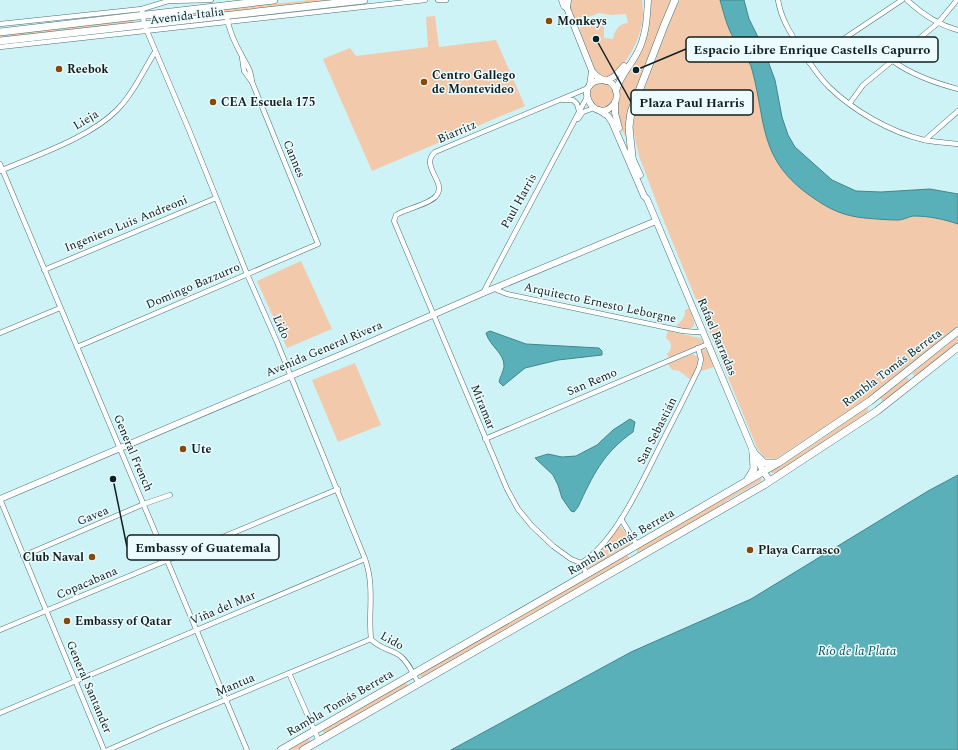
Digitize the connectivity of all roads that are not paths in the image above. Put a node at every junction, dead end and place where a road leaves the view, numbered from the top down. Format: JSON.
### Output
{"nodes":[{"id":1,"x":211,"y":0,"type":"edge"},
{"id":2,"x":274,"y":0,"type":"edge"},
{"id":3,"x":364,"y":0,"type":"edge"},
{"id":4,"x":425,"y":0,"type":"edge"},
{"id":5,"x":438,"y":0,"type":"edge"},
{"id":6,"x":446,"y":0,"type":"edge"},
{"id":7,"x":562,"y":0,"type":"edge"},
{"id":8,"x":568,"y":0,"type":"edge"},
{"id":9,"x":646,"y":0,"type":"edge"},
{"id":10,"x":675,"y":0,"type":"edge"},
{"id":11,"x":778,"y":0,"type":"edge"},
{"id":12,"x":902,"y":0,"type":"edge"},
{"id":13,"x":907,"y":0,"type":"edge"},
{"id":14,"x":957,"y":0,"type":"edge"},
{"id":15,"x":567,"y":8,"type":"junction"},
{"id":16,"x":142,"y":12,"type":"junction"},
{"id":17,"x":227,"y":19,"type":"junction"},
{"id":18,"x":938,"y":23,"type":"junction"},
{"id":19,"x":0,"y":24,"type":"edge"},
{"id":20,"x":145,"y":28,"type":"junction"},
{"id":21,"x":958,"y":30,"type":"edge"},
{"id":22,"x":0,"y":32,"type":"edge"},
{"id":23,"x":0,"y":41,"type":"edge"},
{"id":24,"x":0,"y":48,"type":"edge"},
{"id":25,"x":155,"y":52,"type":"junction"},
{"id":26,"x":893,"y":61,"type":"junction"},
{"id":27,"x":809,"y":62,"type":"junction"},
{"id":28,"x":592,"y":71,"type":"junction"},
{"id":29,"x":605,"y":80,"type":"junction"},
{"id":30,"x":589,"y":86,"type":"junction"},
{"id":31,"x":958,"y":89,"type":"edge"},
{"id":32,"x":616,"y":91,"type":"junction"},
{"id":33,"x":587,"y":97,"type":"junction"},
{"id":34,"x":558,"y":101,"type":"junction"},
{"id":35,"x":615,"y":101,"type":"junction"},
{"id":36,"x":850,"y":104,"type":"junction"},
{"id":37,"x":597,"y":109,"type":"junction"},
{"id":38,"x":579,"y":111,"type":"junction"},
{"id":39,"x":958,"y":111,"type":"edge"},
{"id":40,"x":575,"y":121,"type":"junction"},
{"id":41,"x":925,"y":140,"type":"junction"},
{"id":42,"x":958,"y":144,"type":"edge"},
{"id":43,"x":632,"y":157,"type":"junction"},
{"id":44,"x":0,"y":164,"type":"edge"},
{"id":45,"x":1,"y":170,"type":"edge"},
{"id":46,"x":216,"y":198,"type":"junction"},
{"id":47,"x":647,"y":199,"type":"junction"},
{"id":48,"x":656,"y":220,"type":"junction"},
{"id":49,"x":395,"y":223,"type":"joint"},
{"id":50,"x":318,"y":244,"type":"joint"},
{"id":51,"x":44,"y":270,"type":"junction"},
{"id":52,"x":247,"y":274,"type":"junction"},
{"id":53,"x":495,"y":288,"type":"junction"},
{"id":54,"x":483,"y":292,"type":"junction"},
{"id":55,"x":60,"y":308,"type":"junction"},
{"id":56,"x":434,"y":314,"type":"junction"},
{"id":57,"x":958,"y":331,"type":"edge"},
{"id":58,"x":703,"y":332,"type":"junction"},
{"id":59,"x":0,"y":333,"type":"edge"},
{"id":60,"x":708,"y":344,"type":"junction"},
{"id":61,"x":77,"y":347,"type":"junction"},
{"id":62,"x":698,"y":348,"type":"junction"},
{"id":63,"x":958,"y":348,"type":"edge"},
{"id":64,"x":908,"y":372,"type":"junction"},
{"id":65,"x":290,"y":375,"type":"junction"},
{"id":66,"x":915,"y":382,"type":"junction"},
{"id":67,"x":870,"y":401,"type":"junction"},
{"id":68,"x":877,"y":411,"type":"junction"},
{"id":69,"x":485,"y":439,"type":"junction"},
{"id":70,"x":119,"y":448,"type":"junction"},
{"id":71,"x":753,"y":451,"type":"junction"},
{"id":72,"x":778,"y":462,"type":"junction"},
{"id":73,"x":763,"y":471,"type":"junction"},
{"id":74,"x":746,"y":481,"type":"junction"},
{"id":75,"x":770,"y":481,"type":"junction"},
{"id":76,"x":338,"y":489,"type":"junction"},
{"id":77,"x":170,"y":495,"type":"dead end"},
{"id":78,"x":0,"y":499,"type":"edge"},
{"id":79,"x":144,"y":504,"type":"junction"},
{"id":80,"x":719,"y":511,"type":"junction"},
{"id":81,"x":621,"y":519,"type":"junction"},
{"id":82,"x":637,"y":545,"type":"junction"},
{"id":83,"x":630,"y":549,"type":"junction"},
{"id":84,"x":23,"y":556,"type":"junction"},
{"id":85,"x":365,"y":559,"type":"junction"},
{"id":86,"x":167,"y":560,"type":"junction"},
{"id":87,"x":636,"y":560,"type":"junction"},
{"id":88,"x":581,"y":564,"type":"junction"},
{"id":89,"x":587,"y":574,"type":"junction"},
{"id":90,"x":45,"y":611,"type":"junction"},
{"id":91,"x":0,"y":630,"type":"edge"},
{"id":92,"x":196,"y":630,"type":"junction"},
{"id":93,"x":371,"y":639,"type":"junction"},
{"id":94,"x":289,"y":673,"type":"junction"},
{"id":95,"x":413,"y":674,"type":"junction"},
{"id":96,"x":75,"y":682,"type":"junction"},
{"id":97,"x":419,"y":684,"type":"junction"},
{"id":98,"x":226,"y":700,"type":"junction"},
{"id":99,"x":0,"y":713,"type":"edge"},
{"id":100,"x":314,"y":731,"type":"junction"},
{"id":101,"x":319,"y":741,"type":"junction"},
{"id":102,"x":104,"y":750,"type":"edge"},
{"id":103,"x":108,"y":750,"type":"edge"},
{"id":104,"x":247,"y":750,"type":"edge"},
{"id":105,"x":281,"y":750,"type":"edge"},
{"id":106,"x":303,"y":750,"type":"edge"}],
"edges":[{"from":1,"to":16,"type":"street","name":"Avenida Italia"},
{"from":2,"to":16,"type":"main road","name":"Avenida Italia"},
{"from":3,"to":17,"type":"main road","name":"Avenida Italia"},
{"from":4,"to":17,"type":"street","name":"Avenida Italia"},
{"from":5,"to":6,"type":"street"},
{"from":7,"to":15,"type":"main road"},
{"from":8,"to":15,"type":"main road"},
{"from":9,"to":29,"type":"main road"},
{"from":9,"to":32,"type":"main road"},
{"from":10,"to":43,"type":"main road"},
{"from":11,"to":27,"type":"street"},
{"from":12,"to":27,"type":"street"},
{"from":13,"to":18,"type":"street"},
{"from":14,"to":18,"type":"street"},
{"from":15,"to":28,"type":"main road"},
{"from":16,"to":19,"type":"street","name":"Avenida Italia"},
{"from":16,"to":20,"type":"street","name":"Lido"},
{"from":16,"to":22,"type":"main road","name":"Avenida Italia"},
{"from":17,"to":20,"type":"main road","name":"Avenida Italia"},
{"from":17,"to":50,"type":"street","name":"Cannes"},
{"from":18,"to":21,"type":"street"},
{"from":18,"to":26,"type":"street"},
{"from":20,"to":23,"type":"main road","name":"Avenida Italia"},
{"from":20,"to":24,"type":"street","name":"Avenida Italia"},
{"from":20,"to":25,"type":"street","name":"Lido"},
{"from":25,"to":45,"type":"street","name":"Lieja"},
{"from":25,"to":46,"type":"street","name":"Lido"},
{"from":26,"to":31,"type":"street"},
{"from":26,"to":36,"type":"street"},
{"from":27,"to":36,"type":"street"},
{"from":28,"to":29,"type":"main road"},
{"from":28,"to":30,"type":"main road"},
{"from":29,"to":30,"type":"main road"},
{"from":29,"to":32,"type":"main road"},
{"from":30,"to":33,"type":"main road"},
{"from":30,"to":34,"type":"street","name":"Biarritz"},
{"from":32,"to":35,"type":"main road","name":"Rafael Barradas"},
{"from":33,"to":37,"type":"main road","name":"Rafael Barradas"},
{"from":33,"to":38,"type":"street","name":"Paul Harris"},
{"from":34,"to":38,"type":"street","name":"Biarritz"},
{"from":34,"to":49,"type":"street","name":"Biarritz"},
{"from":35,"to":37,"type":"main road"},
{"from":35,"to":43,"type":"main road","name":"Rafael Barradas"},
{"from":36,"to":41,"type":"street"},
{"from":37,"to":40,"type":"street","name":"Paul Harris"},
{"from":37,"to":47,"type":"main road","name":"Rafael Barradas"},
{"from":38,"to":40,"type":"street","name":"Paul Harris"},
{"from":39,"to":41,"type":"street"},
{"from":40,"to":54,"type":"street","name":"Paul Harris"},
{"from":41,"to":42,"type":"street"},
{"from":43,"to":47,"type":"main road","name":"Rafael Barradas"},
{"from":44,"to":45,"type":"street","name":"General French"},
{"from":45,"to":51,"type":"street","name":"General French"},
{"from":46,"to":51,"type":"street","name":"Ingeniero Luis Andreoni"},
{"from":46,"to":52,"type":"street","name":"Lido"},
{"from":47,"to":48,"type":"main road","name":"Rafael Barradas"},
{"from":48,"to":53,"type":"main road","name":"Avenida General Rivera"},
{"from":48,"to":58,"type":"main road","name":"Rafael Barradas"},
{"from":49,"to":56,"type":"street","name":"Miramar"},
{"from":50,"to":52,"type":"street","name":"Domingo Bazzurro"},
{"from":51,"to":55,"type":"street","name":"General French"},
{"from":52,"to":61,"type":"street","name":"Domingo Bazzurro"},
{"from":52,"to":65,"type":"street","name":"Lido"},
{"from":53,"to":54,"type":"main road","name":"Avenida General Rivera"},
{"from":53,"to":58,"type":"street","name":"Arquitecto Ernesto Leborgne"},
{"from":54,"to":56,"type":"main road","name":"Avenida General Rivera"},
{"from":55,"to":59,"type":"street"},
{"from":55,"to":61,"type":"street","name":"General French"},
{"from":56,"to":65,"type":"main road","name":"Avenida General Rivera"},
{"from":56,"to":69,"type":"street","name":"Miramar"},
{"from":57,"to":64,"type":"main road","name":"Rambla Tomás Berreta"},
{"from":58,"to":60,"type":"main road","name":"Rafael Barradas"},
{"from":60,"to":62,"type":"street","name":"San Remo"},
{"from":60,"to":71,"type":"main road","name":"Rafael Barradas"},
{"from":61,"to":70,"type":"street","name":"General French"},
{"from":62,"to":69,"type":"street","name":"San Remo"},
{"from":62,"to":81,"type":"street","name":"San Sebastián"},
{"from":63,"to":66,"type":"main road","name":"Rambla Tomás Berreta"},
{"from":64,"to":66,"type":"main road"},
{"from":64,"to":67,"type":"main road","name":"Rambla Tomás Berreta"},
{"from":65,"to":70,"type":"main road","name":"Avenida General Rivera"},
{"from":65,"to":76,"type":"street","name":"Lido"},
{"from":66,"to":68,"type":"main road","name":"Rambla Tomás Berreta"},
{"from":67,"to":68,"type":"main road"},
{"from":67,"to":72,"type":"main road","name":"Rambla Tomás Berreta"},
{"from":68,"to":75,"type":"main road","name":"Rambla Tomás Berreta"},
{"from":69,"to":88,"type":"street","name":"Miramar"},
{"from":70,"to":78,"type":"main road","name":"Avenida General Rivera"},
{"from":70,"to":79,"type":"street","name":"General French"},
{"from":71,"to":72,"type":"main road"},
{"from":71,"to":73,"type":"main road","name":"Rafael Barradas"},
{"from":71,"to":74,"type":"main road"},
{"from":72,"to":73,"type":"main road","name":"Rambla Tomás Berreta"},
{"from":73,"to":74,"type":"main road","name":"Rambla Tomás Berreta"},
{"from":73,"to":75,"type":"main road","name":"Rafael Barradas"},
{"from":73,"to":80,"type":"main road"},
{"from":74,"to":82,"type":"main road","name":"Rambla Tomás Berreta"},
{"from":75,"to":80,"type":"main road","name":"Rambla Tomás Berreta"},
{"from":76,"to":85,"type":"street","name":"Lido"},
{"from":76,"to":86,"type":"street","name":"Copacabana"},
{"from":77,"to":79,"type":"street","name":"Gavea"},
{"from":78,"to":84,"type":"street","name":"General Santander"},
{"from":79,"to":84,"type":"street","name":"Gavea"},
{"from":79,"to":86,"type":"street","name":"General French"},
{"from":80,"to":87,"type":"main road","name":"Rambla Tomás Berreta"},
{"from":81,"to":82,"type":"street"},
{"from":81,"to":88,"type":"street","name":"San Sebastián"},
{"from":82,"to":83,"type":"main road","name":"Rambla Tomás Berreta"},
{"from":83,"to":87,"type":"main road"},
{"from":83,"to":89,"type":"main road","name":"Rambla Tomás Berreta"},
{"from":84,"to":90,"type":"street","name":"General Santander"},
{"from":85,"to":92,"type":"street","name":"Viña del Mar"},
{"from":85,"to":93,"type":"street","name":"Lido"},
{"from":86,"to":90,"type":"street","name":"Copacabana"},
{"from":86,"to":92,"type":"street","name":"General French"},
{"from":87,"to":97,"type":"main road","name":"Rambla Tomás Berreta"},
{"from":88,"to":89,"type":"street","name":"Miramar"},
{"from":89,"to":95,"type":"main road","name":"Rambla Tomás Berreta"},
{"from":90,"to":91,"type":"street","name":"Copacabana"},
{"from":90,"to":96,"type":"street","name":"General Santander"},
{"from":92,"to":96,"type":"street","name":"Viña del Mar"},
{"from":92,"to":98,"type":"street","name":"General French"},
{"from":93,"to":94,"type":"street","name":"Mantua"},
{"from":93,"to":95,"type":"street","name":"Lido"},
{"from":94,"to":98,"type":"street","name":"Mantua"},
{"from":94,"to":100,"type":"street"},
{"from":95,"to":97,"type":"street","name":"Lido"},
{"from":95,"to":100,"type":"main road","name":"Rambla Tomás Berreta"},
{"from":96,"to":99,"type":"street","name":"Viña del Mar"},
{"from":96,"to":102,"type":"street","name":"General Santander"},
{"from":97,"to":101,"type":"main road","name":"Rambla Tomás Berreta"},
{"from":98,"to":103,"type":"street","name":"Mantua"},
{"from":98,"to":104,"type":"street","name":"General French"},
{"from":100,"to":101,"type":"street"},
{"from":100,"to":105,"type":"main road","name":"Rambla Tomás Berreta"},
{"from":101,"to":106,"type":"main road","name":"Rambla Tomás Berreta"}]}
